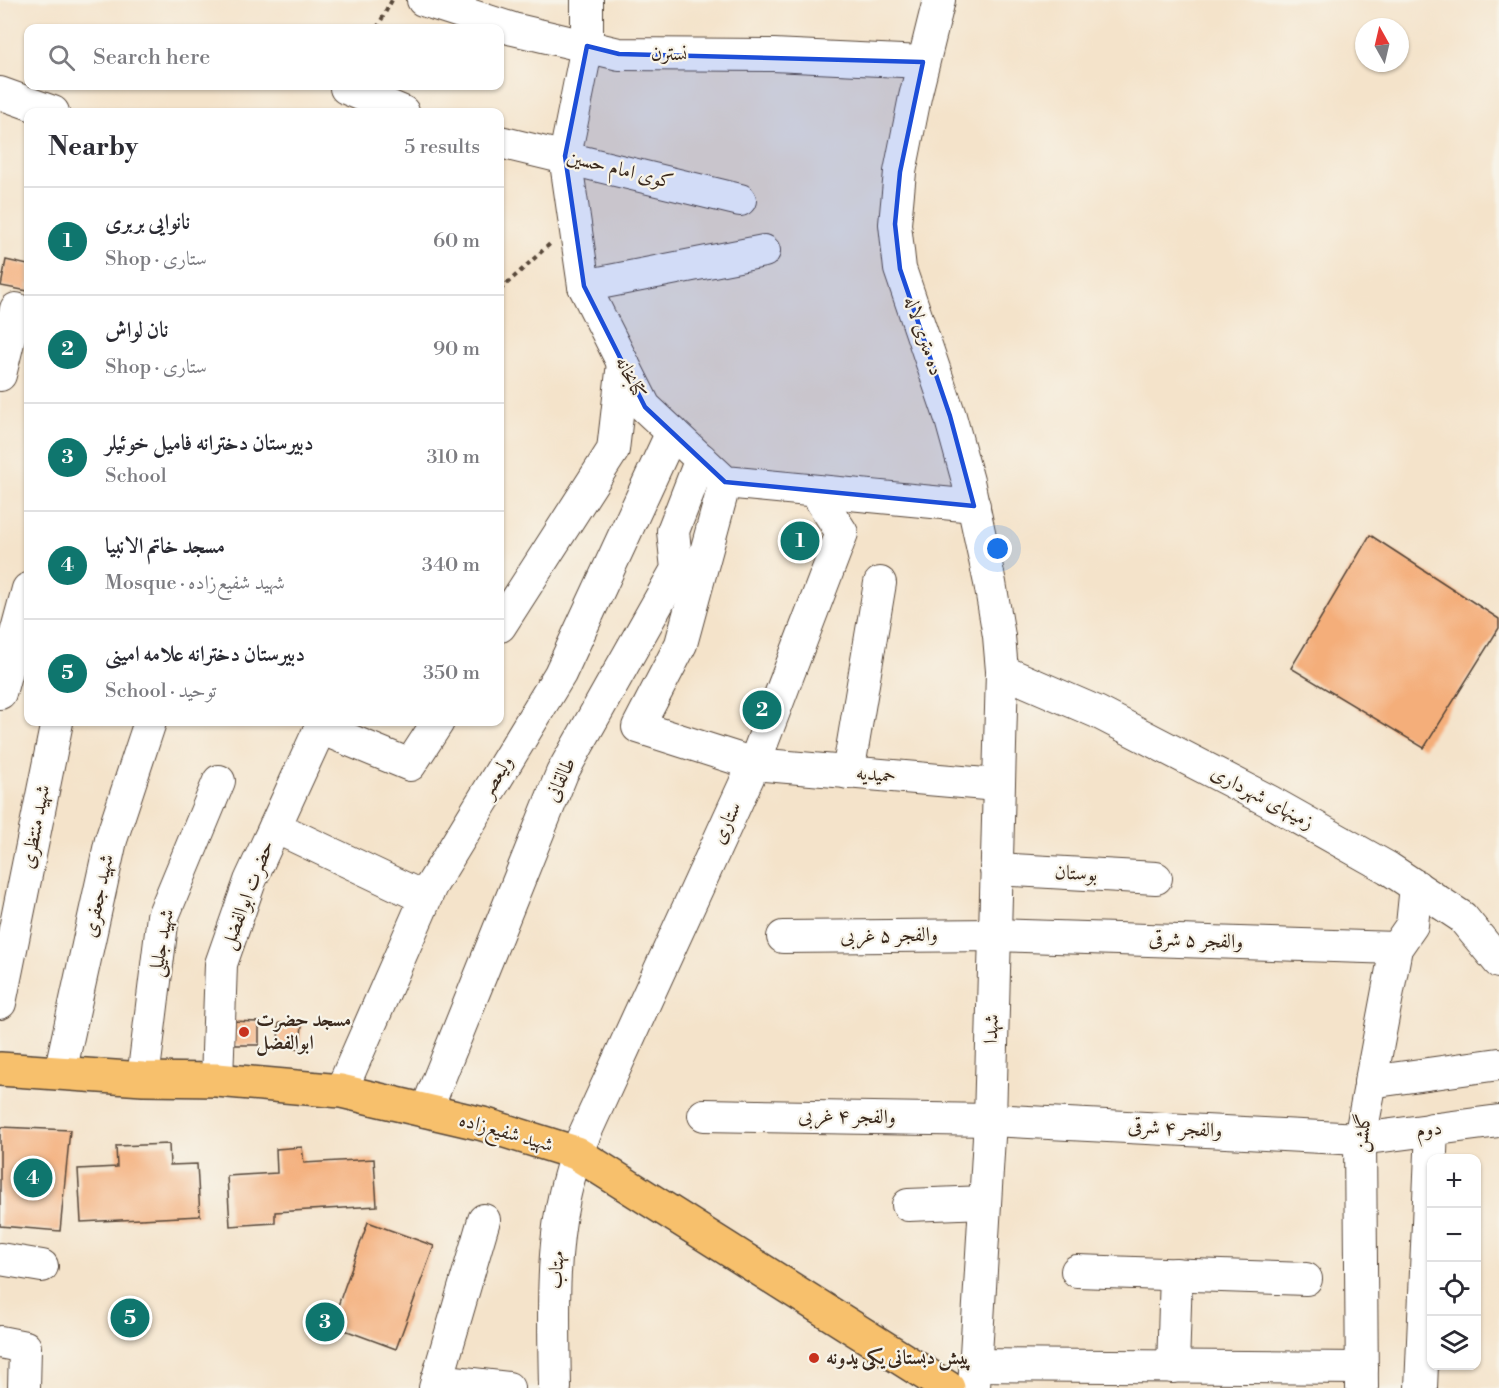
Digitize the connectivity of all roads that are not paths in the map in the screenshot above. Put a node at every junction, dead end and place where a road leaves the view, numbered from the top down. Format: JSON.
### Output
{"nodes":[{"id":1,"x":423,"y":0,"type":"edge"},
{"id":2,"x":587,"y":0,"type":"edge"},
{"id":3,"x":939,"y":0,"type":"edge"},
{"id":4,"x":497,"y":24,"type":"edge"},
{"id":5,"x":504,"y":26,"type":"edge"},
{"id":6,"x":587,"y":46,"type":"junction"},
{"id":7,"x":923,"y":62,"type":"junction"},
{"id":8,"x":351,"y":90,"type":"edge"},
{"id":9,"x":0,"y":93,"type":"edge"},
{"id":10,"x":42,"y":108,"type":"edge"},
{"id":11,"x":394,"y":108,"type":"edge"},
{"id":12,"x":504,"y":143,"type":"edge"},
{"id":13,"x":565,"y":156,"type":"junction"},
{"id":14,"x":740,"y":200,"type":"dead end"},
{"id":15,"x":764,"y":250,"type":"dead end"},
{"id":16,"x":584,"y":286,"type":"junction"},
{"id":17,"x":15,"y":309,"type":"edge"},
{"id":18,"x":623,"y":363,"type":"junction"},
{"id":19,"x":0,"y":375,"type":"edge"},
{"id":20,"x":672,"y":432,"type":"junction"},
{"id":21,"x":701,"y":459,"type":"junction"},
{"id":22,"x":725,"y":482,"type":"junction"},
{"id":23,"x":815,"y":491,"type":"junction"},
{"id":24,"x":974,"y":506,"type":"junction"},
{"id":25,"x":880,"y":583,"type":"dead end"},
{"id":26,"x":24,"y":604,"type":"edge"},
{"id":27,"x":504,"y":620,"type":"edge"},
{"id":28,"x":1002,"y":671,"type":"junction"},
{"id":29,"x":0,"y":693,"type":"edge"},
{"id":30,"x":56,"y":726,"type":"edge"},
{"id":31,"x":149,"y":726,"type":"edge"},
{"id":32,"x":322,"y":726,"type":"edge"},
{"id":33,"x":324,"y":726,"type":"edge"},
{"id":34,"x":435,"y":726,"type":"edge"},
{"id":35,"x":754,"y":764,"type":"junction"},
{"id":36,"x":849,"y":773,"type":"junction"},
{"id":37,"x":219,"y":781,"type":"dead end"},
{"id":38,"x":997,"y":786,"type":"junction"},
{"id":39,"x":275,"y":827,"type":"junction"},
{"id":40,"x":996,"y":869,"type":"junction"},
{"id":41,"x":1156,"y":878,"type":"dead end"},
{"id":42,"x":1416,"y":886,"type":"junction"},
{"id":43,"x":425,"y":898,"type":"junction"},
{"id":44,"x":995,"y":935,"type":"junction"},
{"id":45,"x":783,"y":937,"type":"dead end"},
{"id":46,"x":1396,"y":948,"type":"junction"},
{"id":47,"x":1499,"y":962,"type":"edge"},
{"id":48,"x":0,"y":1003,"type":"edge"},
{"id":49,"x":1499,"y":1064,"type":"edge"},
{"id":50,"x":0,"y":1069,"type":"edge"},
{"id":51,"x":60,"y":1074,"type":"junction"},
{"id":52,"x":143,"y":1079,"type":"junction"},
{"id":53,"x":217,"y":1080,"type":"junction"},
{"id":54,"x":1370,"y":1082,"type":"junction"},
{"id":55,"x":341,"y":1091,"type":"junction"},
{"id":56,"x":426,"y":1111,"type":"junction"},
{"id":57,"x":704,"y":1115,"type":"dead end"},
{"id":58,"x":990,"y":1120,"type":"junction"},
{"id":59,"x":1499,"y":1121,"type":"edge"},
{"id":60,"x":1432,"y":1129,"type":"junction"},
{"id":61,"x":1360,"y":1139,"type":"junction"},
{"id":62,"x":576,"y":1153,"type":"junction"},
{"id":63,"x":985,"y":1202,"type":"junction"},
{"id":64,"x":908,"y":1204,"type":"dead end"},
{"id":65,"x":484,"y":1220,"type":"dead end"},
{"id":66,"x":0,"y":1259,"type":"edge"},
{"id":67,"x":42,"y":1266,"type":"dead end"},
{"id":68,"x":1077,"y":1271,"type":"dead end"},
{"id":69,"x":1176,"y":1274,"type":"junction"},
{"id":70,"x":1306,"y":1279,"type":"dead end"},
{"id":71,"x":12,"y":1345,"type":"edge"},
{"id":72,"x":1173,"y":1367,"type":"junction"},
{"id":73,"x":974,"y":1377,"type":"edge"},
{"id":74,"x":1362,"y":1378,"type":"edge"},
{"id":75,"x":436,"y":1384,"type":"edge"},
{"id":76,"x":24,"y":1388,"type":"edge"},
{"id":77,"x":508,"y":1388,"type":"edge"},
{"id":78,"x":555,"y":1388,"type":"edge"},
{"id":79,"x":948,"y":1388,"type":"edge"},
{"id":80,"x":1421,"y":1388,"type":"edge"}],
"edges":[{"from":1,"to":4,"type":"street","name":"نسترن"},
{"from":2,"to":6,"type":"street","name":"کتابخانه"},
{"from":3,"to":7,"type":"street","name":"ده متری لاله"},
{"from":5,"to":6,"type":"street","name":"نسترن"},
{"from":6,"to":7,"type":"street","name":"نسترن"},
{"from":6,"to":13,"type":"street","name":"کتابخانه"},
{"from":7,"to":24,"type":"street","name":"ده متری لاله"},
{"from":8,"to":11,"type":"street"},
{"from":9,"to":10,"type":"street"},
{"from":12,"to":13,"type":"street","name":"کوی امام حسین"},
{"from":13,"to":14,"type":"street","name":"کوی امام حسین"},
{"from":13,"to":16,"type":"street","name":"کتابخانه"},
{"from":15,"to":16,"type":"street"},
{"from":16,"to":18,"type":"street","name":"کتابخانه"},
{"from":17,"to":19,"type":"street"},
{"from":18,"to":20,"type":"street","name":"کتابخانه"},
{"from":18,"to":27,"type":"street"},
{"from":20,"to":21,"type":"street","name":"کتابخانه"},
{"from":20,"to":43,"type":"street","name":"ولیعصر"},
{"from":21,"to":22,"type":"street","name":"کتابخانه"},
{"from":21,"to":56,"type":"street","name":"طالقانی"},
{"from":22,"to":23,"type":"street"},
{"from":22,"to":35,"type":"street","name":"حمیدیه"},
{"from":23,"to":24,"type":"street"},
{"from":23,"to":35,"type":"street","name":"ستاری"},
{"from":24,"to":28,"type":"street","name":"ده متری لاله"},
{"from":25,"to":36,"type":"street"},
{"from":26,"to":29,"type":"street"},
{"from":28,"to":38,"type":"street","name":"شهدا"},
{"from":28,"to":42,"type":"street","name":"زمینهای شهرداری"},
{"from":30,"to":48,"type":"street","name":"شهید منتظری"},
{"from":31,"to":51,"type":"street","name":"شهید جعفری"},
{"from":32,"to":39,"type":"street","name":"حضرت ابوالفضل"},
{"from":33,"to":34,"type":"street"},
{"from":35,"to":36,"type":"street","name":"حمیدیه"},
{"from":35,"to":62,"type":"street","name":"ستاری"},
{"from":36,"to":38,"type":"street","name":"حمیدیه"},
{"from":37,"to":52,"type":"street","name":"شهید جلیلی"},
{"from":38,"to":40,"type":"street","name":"شهدا"},
{"from":39,"to":43,"type":"street"},
{"from":39,"to":53,"type":"street","name":"حضرت ابوالفضل"},
{"from":40,"to":41,"type":"street","name":"بوستان"},
{"from":40,"to":44,"type":"street","name":"شهدا"},
{"from":42,"to":46,"type":"street","name":"گلشن"},
{"from":42,"to":47,"type":"street","name":"زمینهای شهرداری"},
{"from":43,"to":55,"type":"street","name":"ولیعصر"},
{"from":44,"to":45,"type":"street","name":"والفجر ۵ غربی"},
{"from":44,"to":46,"type":"street","name":"والفجر ۵ شرقی"},
{"from":44,"to":58,"type":"street","name":"شهدا"},
{"from":46,"to":54,"type":"street","name":"گلشن"},
{"from":49,"to":54,"type":"street"},
{"from":50,"to":51,"type":"main road","name":"شهید شفیع‌زاده"},
{"from":51,"to":52,"type":"main road","name":"شهید شفیع‌زاده"},
{"from":52,"to":53,"type":"main road","name":"شهید شفیع‌زاده"},
{"from":53,"to":55,"type":"main road","name":"شهید شفیع‌زاده"},
{"from":54,"to":61,"type":"street","name":"گلشن"},
{"from":55,"to":56,"type":"main road","name":"شهید شفیع‌زاده"},
{"from":56,"to":62,"type":"main road","name":"شهید شفیع‌زاده"},
{"from":57,"to":58,"type":"street","name":"والفجر ۴ غربی"},
{"from":58,"to":61,"type":"street","name":"والفجر ۴ شرقی"},
{"from":58,"to":63,"type":"street","name":"شهدا"},
{"from":59,"to":60,"type":"street","name":"دوم"},
{"from":60,"to":61,"type":"street","name":"دوم"},
{"from":60,"to":80,"type":"street"},
{"from":61,"to":74,"type":"street","name":"گلشن"},
{"from":62,"to":78,"type":"street","name":"مهتاب"},
{"from":62,"to":79,"type":"main road","name":"شهید شفیع‌زاده"},
{"from":63,"to":64,"type":"street"},
{"from":63,"to":73,"type":"street","name":"شهدا"},
{"from":65,"to":75,"type":"street"},
{"from":66,"to":67,"type":"street"},
{"from":68,"to":69,"type":"street"},
{"from":69,"to":70,"type":"street"},
{"from":69,"to":72,"type":"street"},
{"from":71,"to":76,"type":"street"},
{"from":72,"to":73,"type":"street"},
{"from":72,"to":74,"type":"street"},
{"from":75,"to":77,"type":"street"}]}
